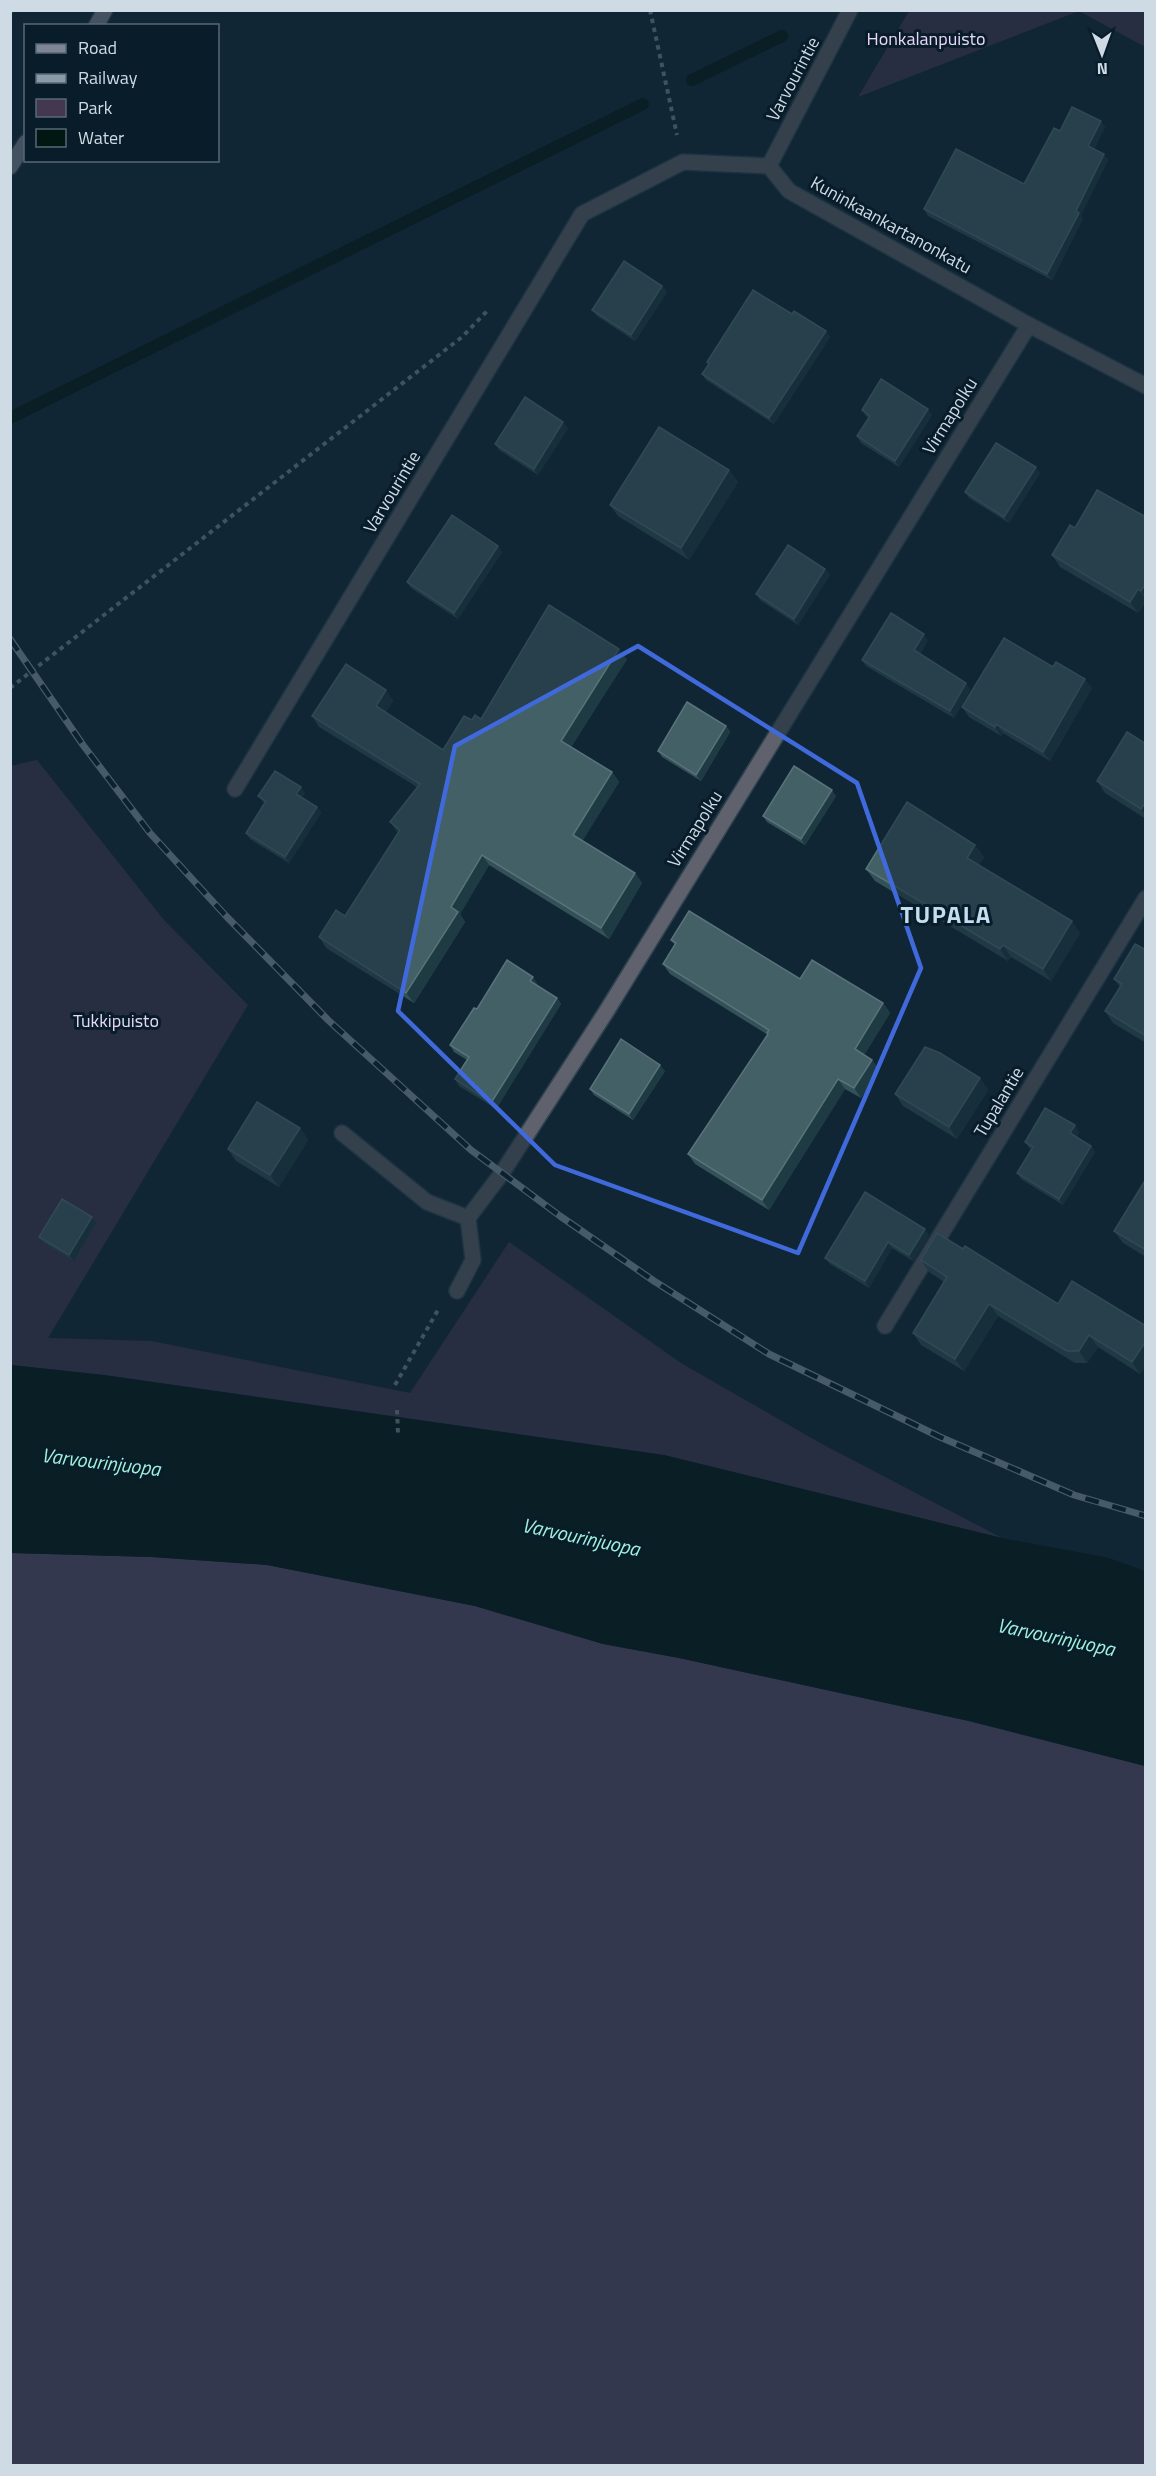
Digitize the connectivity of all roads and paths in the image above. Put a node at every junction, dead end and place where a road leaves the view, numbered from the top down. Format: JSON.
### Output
{"nodes":[{"id":1,"x":105,"y":10,"type":"edge"},
{"id":2,"x":650,"y":10,"type":"edge"},
{"id":3,"x":850,"y":10,"type":"edge"},
{"id":4,"x":97,"y":24,"type":"edge"},
{"id":5,"x":24,"y":145,"type":"edge"},
{"id":6,"x":683,"y":162,"type":"junction"},
{"id":7,"x":770,"y":166,"type":"junction"},
{"id":8,"x":10,"y":167,"type":"edge"},
{"id":9,"x":494,"y":304,"type":"dead end"},
{"id":10,"x":1029,"y":325,"type":"junction"},
{"id":11,"x":1146,"y":386,"type":"edge"},
{"id":12,"x":10,"y":688,"type":"edge"},
{"id":13,"x":235,"y":789,"type":"dead end"},
{"id":14,"x":1146,"y":898,"type":"edge"},
{"id":15,"x":342,"y":1133,"type":"dead end"},
{"id":16,"x":468,"y":1218,"type":"junction"},
{"id":17,"x":457,"y":1291,"type":"joint"},
{"id":18,"x":885,"y":1326,"type":"dead end"},
{"id":19,"x":395,"y":1385,"type":"dead end"},
{"id":20,"x":397,"y":1410,"type":"dead end"},
{"id":21,"x":398,"y":1434,"type":"dead end"}],
"edges":[{"from":1,"to":4,"type":"main road"},
{"from":2,"to":6,"type":"path"},
{"from":3,"to":7,"type":"street","name":"Varvourintie"},
{"from":5,"to":8,"type":"main road"},
{"from":6,"to":7,"type":"street"},
{"from":6,"to":13,"type":"street","name":"Varvourintie"},
{"from":7,"to":10,"type":"street","name":"Kuninkaankartanonkatu"},
{"from":9,"to":12,"type":"path"},
{"from":10,"to":11,"type":"street","name":"Kuninkaankartanonkatu"},
{"from":10,"to":16,"type":"street","name":"Virmapolku"},
{"from":14,"to":18,"type":"street","name":"Tupalantie"},
{"from":15,"to":16,"type":"street"},
{"from":16,"to":17,"type":"street"},
{"from":17,"to":19,"type":"path"},
{"from":20,"to":21,"type":"path"}]}
